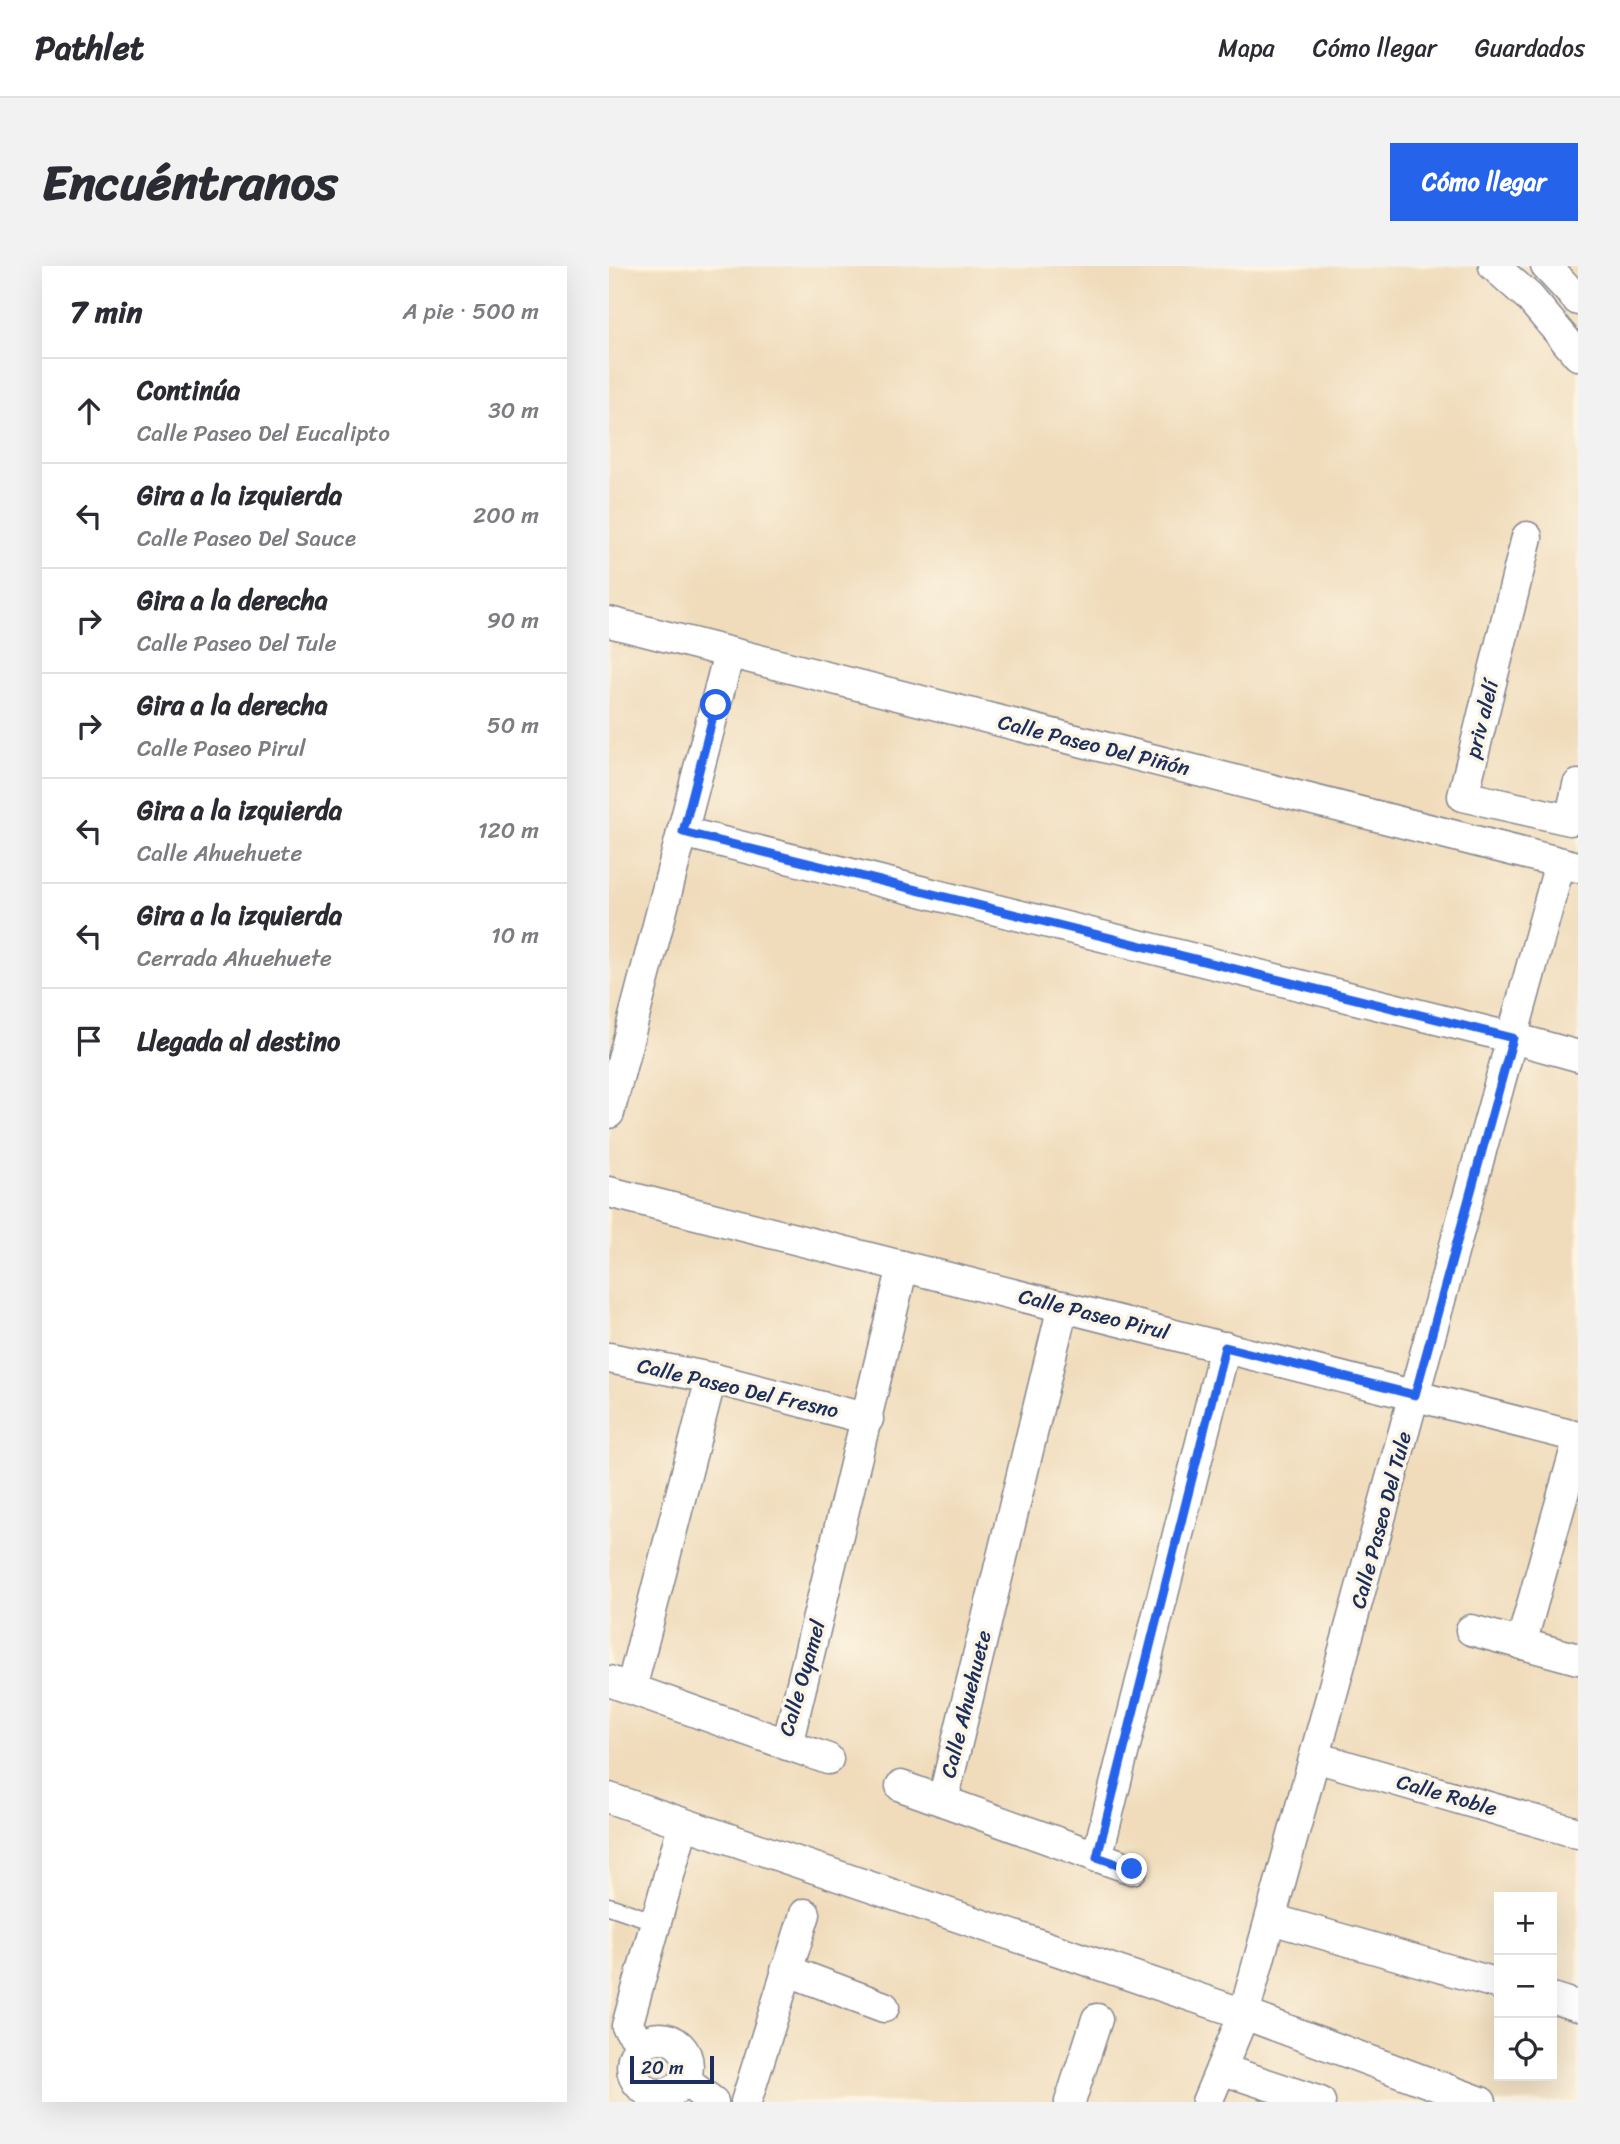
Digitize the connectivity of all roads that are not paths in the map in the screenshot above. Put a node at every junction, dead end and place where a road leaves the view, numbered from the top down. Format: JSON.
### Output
{"nodes":[{"id":1,"x":1494,"y":266,"type":"edge"},
{"id":2,"x":1546,"y":266,"type":"edge"},
{"id":3,"x":1578,"y":300,"type":"edge"},
{"id":4,"x":1578,"y":355,"type":"edge"},
{"id":5,"x":1527,"y":537,"type":"dead end"},
{"id":6,"x":609,"y":622,"type":"edge"},
{"id":7,"x":729,"y":653,"type":"junction"},
{"id":8,"x":1578,"y":785,"type":"edge"},
{"id":9,"x":683,"y":832,"type":"junction"},
{"id":10,"x":1569,"y":865,"type":"edge"},
{"id":11,"x":1513,"y":1038,"type":"junction"},
{"id":12,"x":1578,"y":1056,"type":"edge"},
{"id":13,"x":609,"y":1113,"type":"edge"},
{"id":14,"x":609,"y":1192,"type":"edge"},
{"id":15,"x":903,"y":1266,"type":"junction"},
{"id":16,"x":1063,"y":1306,"type":"junction"},
{"id":17,"x":1225,"y":1347,"type":"junction"},
{"id":18,"x":609,"y":1357,"type":"edge"},
{"id":19,"x":711,"y":1378,"type":"junction"},
{"id":20,"x":1415,"y":1395,"type":"junction"},
{"id":21,"x":868,"y":1419,"type":"junction"},
{"id":22,"x":1578,"y":1439,"type":"edge"},
{"id":23,"x":1471,"y":1630,"type":"dead end"},
{"id":24,"x":1521,"y":1644,"type":"junction"},
{"id":25,"x":1578,"y":1659,"type":"edge"},
{"id":26,"x":620,"y":1685,"type":"edge"},
{"id":27,"x":787,"y":1745,"type":"junction"},
{"id":28,"x":1315,"y":1757,"type":"junction"},
{"id":29,"x":828,"y":1759,"type":"dead end"},
{"id":30,"x":901,"y":1786,"type":"dead end"},
{"id":31,"x":609,"y":1798,"type":"edge"},
{"id":32,"x":943,"y":1800,"type":"junction"},
{"id":33,"x":683,"y":1825,"type":"junction"},
{"id":34,"x":1578,"y":1833,"type":"edge"},
{"id":35,"x":1097,"y":1857,"type":"junction"},
{"id":36,"x":1132,"y":1869,"type":"dead end"},
{"id":37,"x":609,"y":1906,"type":"edge"},
{"id":38,"x":806,"y":1914,"type":"dead end"},
{"id":39,"x":1271,"y":1919,"type":"junction"},
{"id":40,"x":656,"y":1922,"type":"junction"},
{"id":41,"x":786,"y":1970,"type":"junction"},
{"id":42,"x":1494,"y":1983,"type":"edge"},
{"id":43,"x":1557,"y":2000,"type":"edge"},
{"id":44,"x":1578,"y":2006,"type":"edge"},
{"id":45,"x":884,"y":2007,"type":"dead end"},
{"id":46,"x":1244,"y":2014,"type":"junction"},
{"id":47,"x":1097,"y":2019,"type":"dead end"},
{"id":48,"x":628,"y":2059,"type":"edge"},
{"id":49,"x":1221,"y":2068,"type":"junction"},
{"id":50,"x":685,"y":2081,"type":"junction"},
{"id":51,"x":713,"y":2102,"type":"edge"},
{"id":52,"x":746,"y":2102,"type":"edge"},
{"id":53,"x":1070,"y":2102,"type":"edge"},
{"id":54,"x":1207,"y":2102,"type":"edge"},
{"id":55,"x":1320,"y":2102,"type":"edge"},
{"id":56,"x":1481,"y":2102,"type":"edge"}],
"edges":[{"from":1,"to":4,"type":"street"},
{"from":2,"to":3,"type":"street"},
{"from":5,"to":8,"type":"street","name":"priv alelí"},
{"from":6,"to":7,"type":"street","name":"Calle Paseo Del Piñón"},
{"from":7,"to":9,"type":"street"},
{"from":7,"to":10,"type":"street","name":"Calle Paseo Del Piñón"},
{"from":9,"to":11,"type":"street"},
{"from":9,"to":13,"type":"street"},
{"from":10,"to":11,"type":"street","name":"Calle Paseo Del Tule"},
{"from":11,"to":12,"type":"street"},
{"from":11,"to":20,"type":"street","name":"Calle Paseo Del Tule"},
{"from":14,"to":15,"type":"street","name":"Calle Paseo Pirul"},
{"from":15,"to":16,"type":"street","name":"Calle Paseo Pirul"},
{"from":15,"to":21,"type":"street","name":"Calle Oyamel"},
{"from":16,"to":17,"type":"street","name":"Calle Paseo Pirul"},
{"from":16,"to":32,"type":"street","name":"Calle Ahuehuete"},
{"from":17,"to":20,"type":"street","name":"Calle Paseo Pirul"},
{"from":17,"to":35,"type":"street"},
{"from":18,"to":19,"type":"street","name":"Calle Paseo Del Fresno"},
{"from":19,"to":21,"type":"street","name":"Calle Paseo Del Fresno"},
{"from":19,"to":26,"type":"street","name":"Calle Oyamel"},
{"from":20,"to":22,"type":"street","name":"Calle Paseo Pirul"},
{"from":20,"to":28,"type":"street","name":"Calle Paseo Del Tule"},
{"from":21,"to":27,"type":"street","name":"Calle Oyamel"},
{"from":22,"to":24,"type":"street"},
{"from":23,"to":24,"type":"street"},
{"from":24,"to":25,"type":"street"},
{"from":26,"to":27,"type":"street","name":"Calle Oyamel"},
{"from":27,"to":29,"type":"street"},
{"from":28,"to":34,"type":"street","name":"Calle Roble"},
{"from":28,"to":39,"type":"street","name":"Calle Paseo Del Tule"},
{"from":30,"to":32,"type":"street"},
{"from":31,"to":33,"type":"street"},
{"from":32,"to":35,"type":"street","name":"Calle Ahuehuete"},
{"from":33,"to":40,"type":"street"},
{"from":33,"to":46,"type":"street"},
{"from":35,"to":36,"type":"street","name":"Calle Ahuehuete"},
{"from":37,"to":40,"type":"lane"},
{"from":38,"to":41,"type":"street"},
{"from":39,"to":42,"type":"street"},
{"from":39,"to":46,"type":"street","name":"Calle Paseo Del Tule"},
{"from":40,"to":48,"type":"street"},
{"from":41,"to":45,"type":"street"},
{"from":41,"to":52,"type":"street"},
{"from":43,"to":44,"type":"street"},
{"from":46,"to":49,"type":"street","name":"Calle Paseo Del Tule"},
{"from":46,"to":56,"type":"street"},
{"from":47,"to":53,"type":"street"},
{"from":48,"to":50,"type":"street"},
{"from":48,"to":50,"type":"street"},
{"from":49,"to":54,"type":"street","name":"Calle Paseo Del Tule"},
{"from":49,"to":55,"type":"street"},
{"from":50,"to":51,"type":"street"}]}
